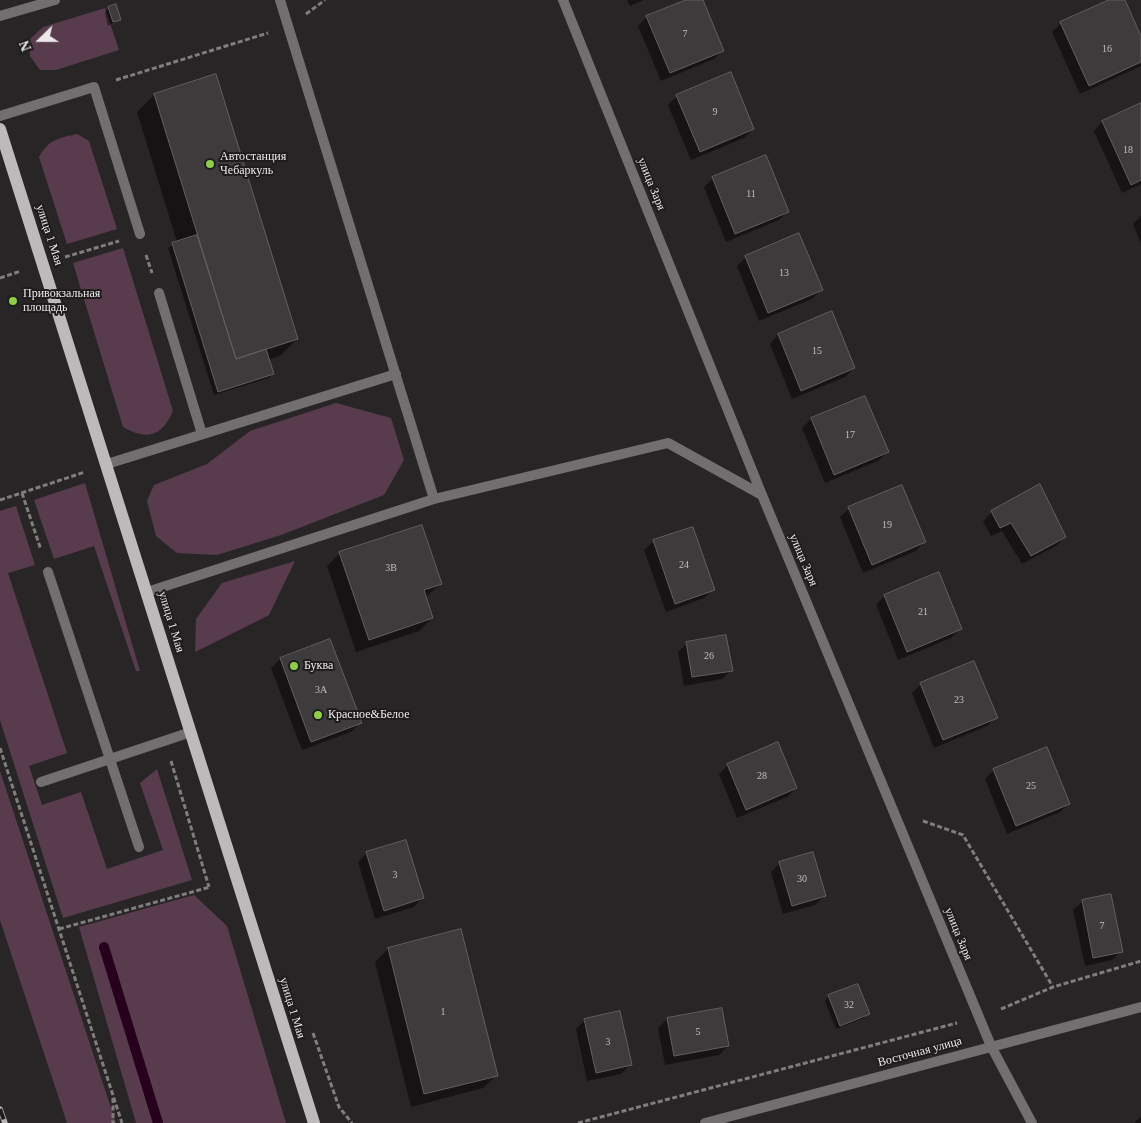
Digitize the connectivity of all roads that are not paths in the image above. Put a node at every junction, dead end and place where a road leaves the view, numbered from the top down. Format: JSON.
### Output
{"nodes":[{"id":1,"x":55,"y":0,"type":"edge"},
{"id":2,"x":280,"y":0,"type":"edge"},
{"id":3,"x":564,"y":0,"type":"edge"},
{"id":4,"x":0,"y":16,"type":"edge"},
{"id":5,"x":0,"y":116,"type":"edge"},
{"id":6,"x":0,"y":129,"type":"edge"},
{"id":7,"x":140,"y":234,"type":"road end"},
{"id":8,"x":159,"y":293,"type":"road end"},
{"id":9,"x":396,"y":374,"type":"junction"},
{"id":10,"x":202,"y":434,"type":"junction"},
{"id":11,"x":107,"y":464,"type":"junction"},
{"id":12,"x":762,"y":495,"type":"junction"},
{"id":13,"x":434,"y":499,"type":"junction"},
{"id":14,"x":48,"y":572,"type":"road end"},
{"id":15,"x":147,"y":592,"type":"junction"},
{"id":16,"x":191,"y":732,"type":"junction"},
{"id":17,"x":110,"y":759,"type":"junction"},
{"id":18,"x":41,"y":782,"type":"dead end"},
{"id":19,"x":139,"y":847,"type":"dead end"},
{"id":20,"x":1141,"y":1006,"type":"edge"},
{"id":21,"x":990,"y":1046,"type":"junction"},
{"id":22,"x":314,"y":1123,"type":"edge"},
{"id":23,"x":705,"y":1123,"type":"edge"},
{"id":24,"x":1032,"y":1123,"type":"edge"}],
"edges":[{"from":1,"to":4,"type":"street"},
{"from":2,"to":9,"type":"street"},
{"from":3,"to":12,"type":"street","name":"улица Заря"},
{"from":5,"to":7,"type":"street"},
{"from":6,"to":11,"type":"main road","name":"улица 1 Мая"},
{"from":8,"to":10,"type":"street"},
{"from":9,"to":10,"type":"street"},
{"from":9,"to":13,"type":"street"},
{"from":10,"to":11,"type":"street"},
{"from":11,"to":15,"type":"main road","name":"улица 1 Мая"},
{"from":12,"to":13,"type":"street"},
{"from":12,"to":21,"type":"street","name":"улица Заря"},
{"from":13,"to":15,"type":"street"},
{"from":14,"to":17,"type":"street"},
{"from":15,"to":16,"type":"main road","name":"улица 1 Мая"},
{"from":16,"to":17,"type":"street"},
{"from":16,"to":22,"type":"main road","name":"улица 1 Мая"},
{"from":17,"to":18,"type":"street"},
{"from":17,"to":19,"type":"street"},
{"from":20,"to":21,"type":"street","name":"Восточная улица"},
{"from":21,"to":23,"type":"street","name":"Восточная улица"},
{"from":21,"to":24,"type":"street","name":"улица Заря"}]}
